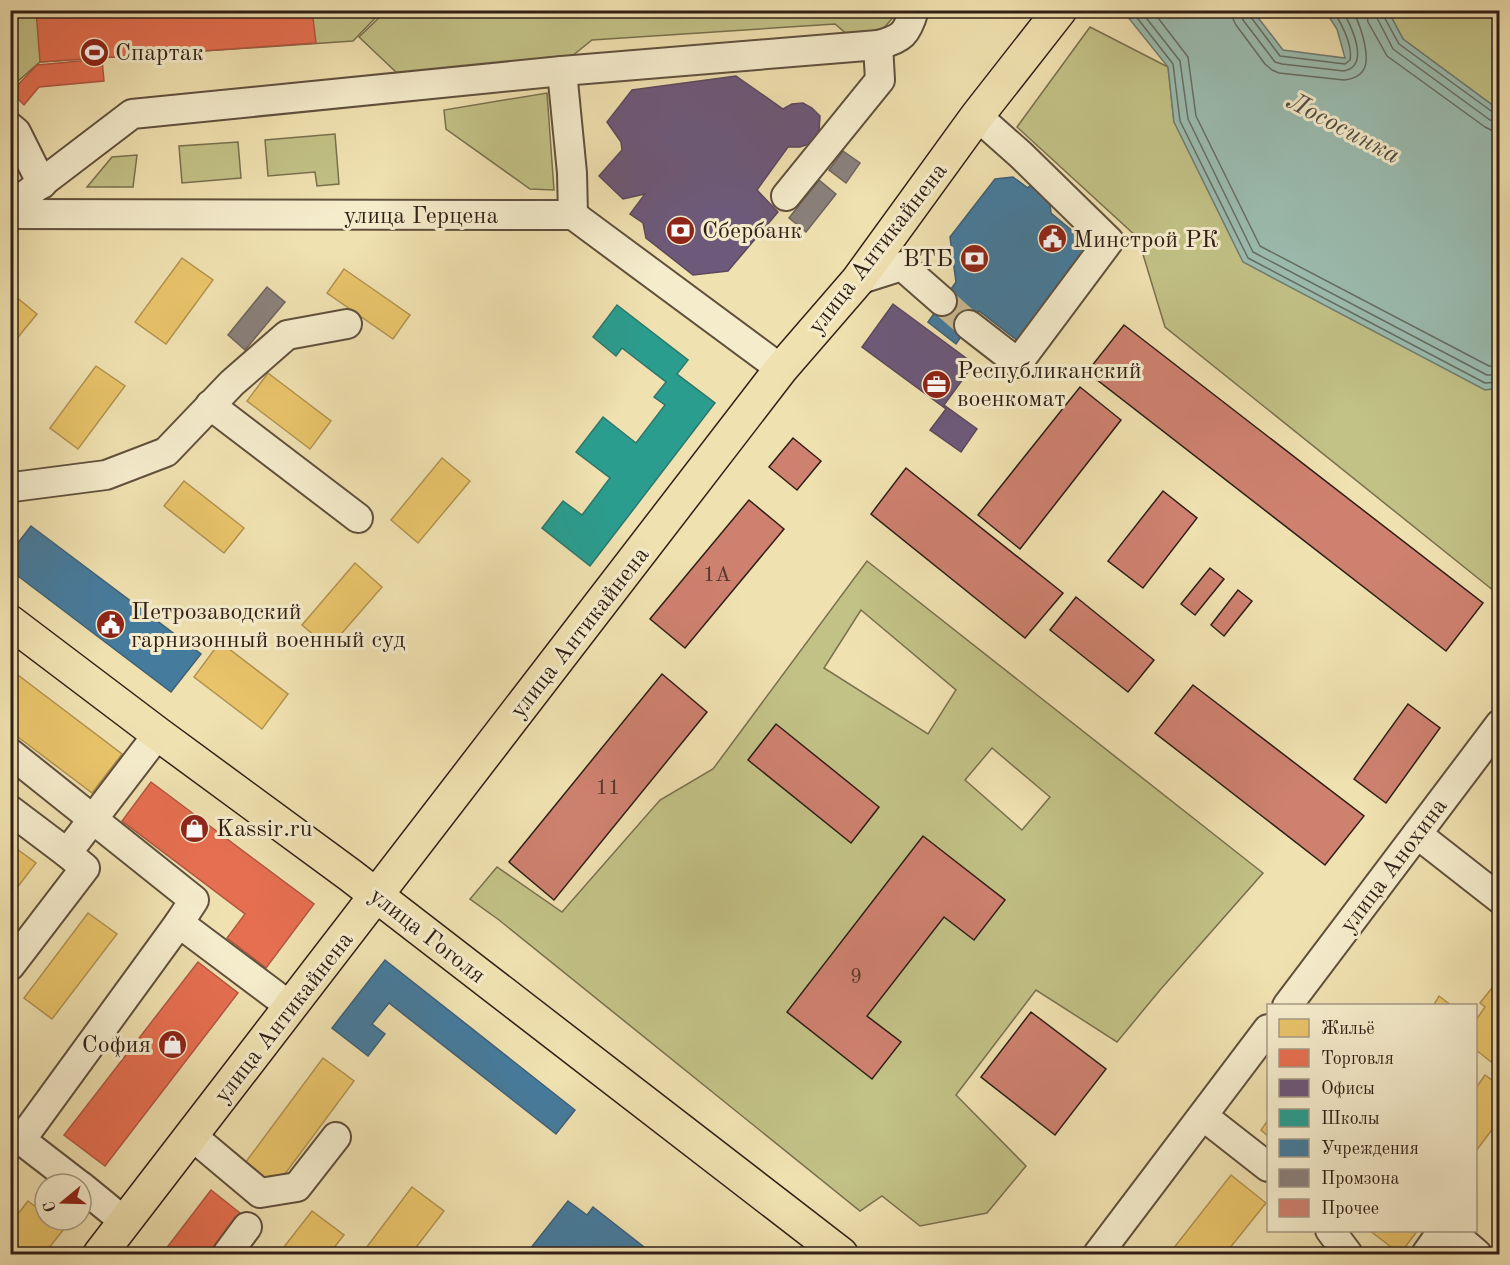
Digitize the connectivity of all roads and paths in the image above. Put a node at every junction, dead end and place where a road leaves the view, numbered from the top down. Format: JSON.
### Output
{"nodes":[{"id":1,"x":914,"y":10,"type":"edge"},
{"id":2,"x":1060,"y":10,"type":"edge"},
{"id":3,"x":878,"y":45,"type":"junction"},
{"id":4,"x":562,"y":71,"type":"junction"},
{"id":5,"x":977,"y":116,"type":"junction"},
{"id":6,"x":10,"y":127,"type":"edge"},
{"id":7,"x":42,"y":184,"type":"junction"},
{"id":8,"x":786,"y":196,"type":"dead end"},
{"id":9,"x":10,"y":207,"type":"edge"},
{"id":10,"x":10,"y":214,"type":"edge"},
{"id":11,"x":573,"y":215,"type":"junction"},
{"id":12,"x":858,"y":280,"type":"junction"},
{"id":13,"x":942,"y":301,"type":"tunnel mouth"},
{"id":14,"x":347,"y":324,"type":"dead end"},
{"id":15,"x":969,"y":325,"type":"tunnel mouth"},
{"id":16,"x":781,"y":369,"type":"junction"},
{"id":17,"x":210,"y":405,"type":"junction"},
{"id":18,"x":11,"y":488,"type":"edge"},
{"id":19,"x":358,"y":518,"type":"dead end"},
{"id":20,"x":10,"y":622,"type":"edge"},
{"id":21,"x":1500,"y":724,"type":"edge"},
{"id":22,"x":158,"y":734,"type":"junction"},
{"id":23,"x":10,"y":753,"type":"edge"},
{"id":24,"x":10,"y":810,"type":"edge"},
{"id":25,"x":93,"y":818,"type":"junction"},
{"id":26,"x":1417,"y":834,"type":"junction"},
{"id":27,"x":67,"y":853,"type":"junction"},
{"id":28,"x":376,"y":896,"type":"junction"},
{"id":29,"x":1500,"y":899,"type":"edge"},
{"id":30,"x":179,"y":923,"type":"junction"},
{"id":31,"x":10,"y":966,"type":"edge"},
{"id":32,"x":1288,"y":1004,"type":"edge"},
{"id":33,"x":291,"y":1007,"type":"junction"},
{"id":34,"x":1267,"y":1033,"type":"edge"},
{"id":35,"x":1203,"y":1116,"type":"junction"},
{"id":36,"x":192,"y":1136,"type":"junction"},
{"id":37,"x":336,"y":1137,"type":"dead end"},
{"id":38,"x":14,"y":1144,"type":"edge"},
{"id":39,"x":1267,"y":1165,"type":"edge"},
{"id":40,"x":59,"y":1172,"type":"edge"},
{"id":41,"x":93,"y":1196,"type":"edge"},
{"id":42,"x":125,"y":1222,"type":"junction"},
{"id":43,"x":247,"y":1227,"type":"dead end"},
{"id":44,"x":1332,"y":1232,"type":"edge"},
{"id":45,"x":1442,"y":1232,"type":"edge"},
{"id":46,"x":1451,"y":1232,"type":"edge"},
{"id":47,"x":100,"y":1254,"type":"edge"},
{"id":48,"x":227,"y":1254,"type":"edge"},
{"id":49,"x":841,"y":1254,"type":"edge"},
{"id":50,"x":1098,"y":1254,"type":"edge"},
{"id":51,"x":1348,"y":1254,"type":"edge"},
{"id":52,"x":1426,"y":1254,"type":"edge"},
{"id":53,"x":1477,"y":1254,"type":"edge"}],
"edges":[{"from":1,"to":3,"type":"street"},
{"from":2,"to":5,"type":"main road","name":"улица Антикайнена"},
{"from":3,"to":4,"type":"street"},
{"from":3,"to":8,"type":"street"},
{"from":4,"to":7,"type":"street"},
{"from":4,"to":11,"type":"street"},
{"from":5,"to":12,"type":"main road","name":"улица Антикайнена"},
{"from":5,"to":15,"type":"street"},
{"from":6,"to":7,"type":"street"},
{"from":7,"to":9,"type":"street"},
{"from":10,"to":11,"type":"street","name":"улица Герцена"},
{"from":11,"to":16,"type":"street"},
{"from":12,"to":13,"type":"street"},
{"from":12,"to":16,"type":"main road","name":"улица Антикайнена"},
{"from":14,"to":17,"type":"street"},
{"from":16,"to":28,"type":"main road","name":"улица Антикайнена"},
{"from":17,"to":18,"type":"street"},
{"from":17,"to":19,"type":"street"},
{"from":20,"to":22,"type":"main road","name":"улица Гоголя"},
{"from":21,"to":26,"type":"street","name":"улица Анохина"},
{"from":22,"to":25,"type":"street"},
{"from":22,"to":28,"type":"main road","name":"улица Гоголя"},
{"from":23,"to":25,"type":"street"},
{"from":24,"to":27,"type":"street"},
{"from":25,"to":27,"type":"street"},
{"from":25,"to":30,"type":"street"},
{"from":26,"to":29,"type":"street"},
{"from":26,"to":32,"type":"street","name":"улица Анохина"},
{"from":27,"to":31,"type":"street"},
{"from":28,"to":33,"type":"main road","name":"улица Антикайнена"},
{"from":28,"to":49,"type":"main road","name":"улица Гоголя"},
{"from":30,"to":33,"type":"street"},
{"from":30,"to":38,"type":"street"},
{"from":33,"to":36,"type":"main road","name":"улица Антикайнена"},
{"from":34,"to":35,"type":"street"},
{"from":35,"to":39,"type":"street"},
{"from":35,"to":50,"type":"street"},
{"from":36,"to":37,"type":"street"},
{"from":36,"to":42,"type":"main road","name":"улица Антикайнена"},
{"from":38,"to":40,"type":"street"},
{"from":41,"to":42,"type":"street"},
{"from":42,"to":47,"type":"main road","name":"улица Антикайнена"},
{"from":43,"to":48,"type":"street"},
{"from":44,"to":51,"type":"street"},
{"from":45,"to":52,"type":"street"},
{"from":46,"to":53,"type":"street"}]}
